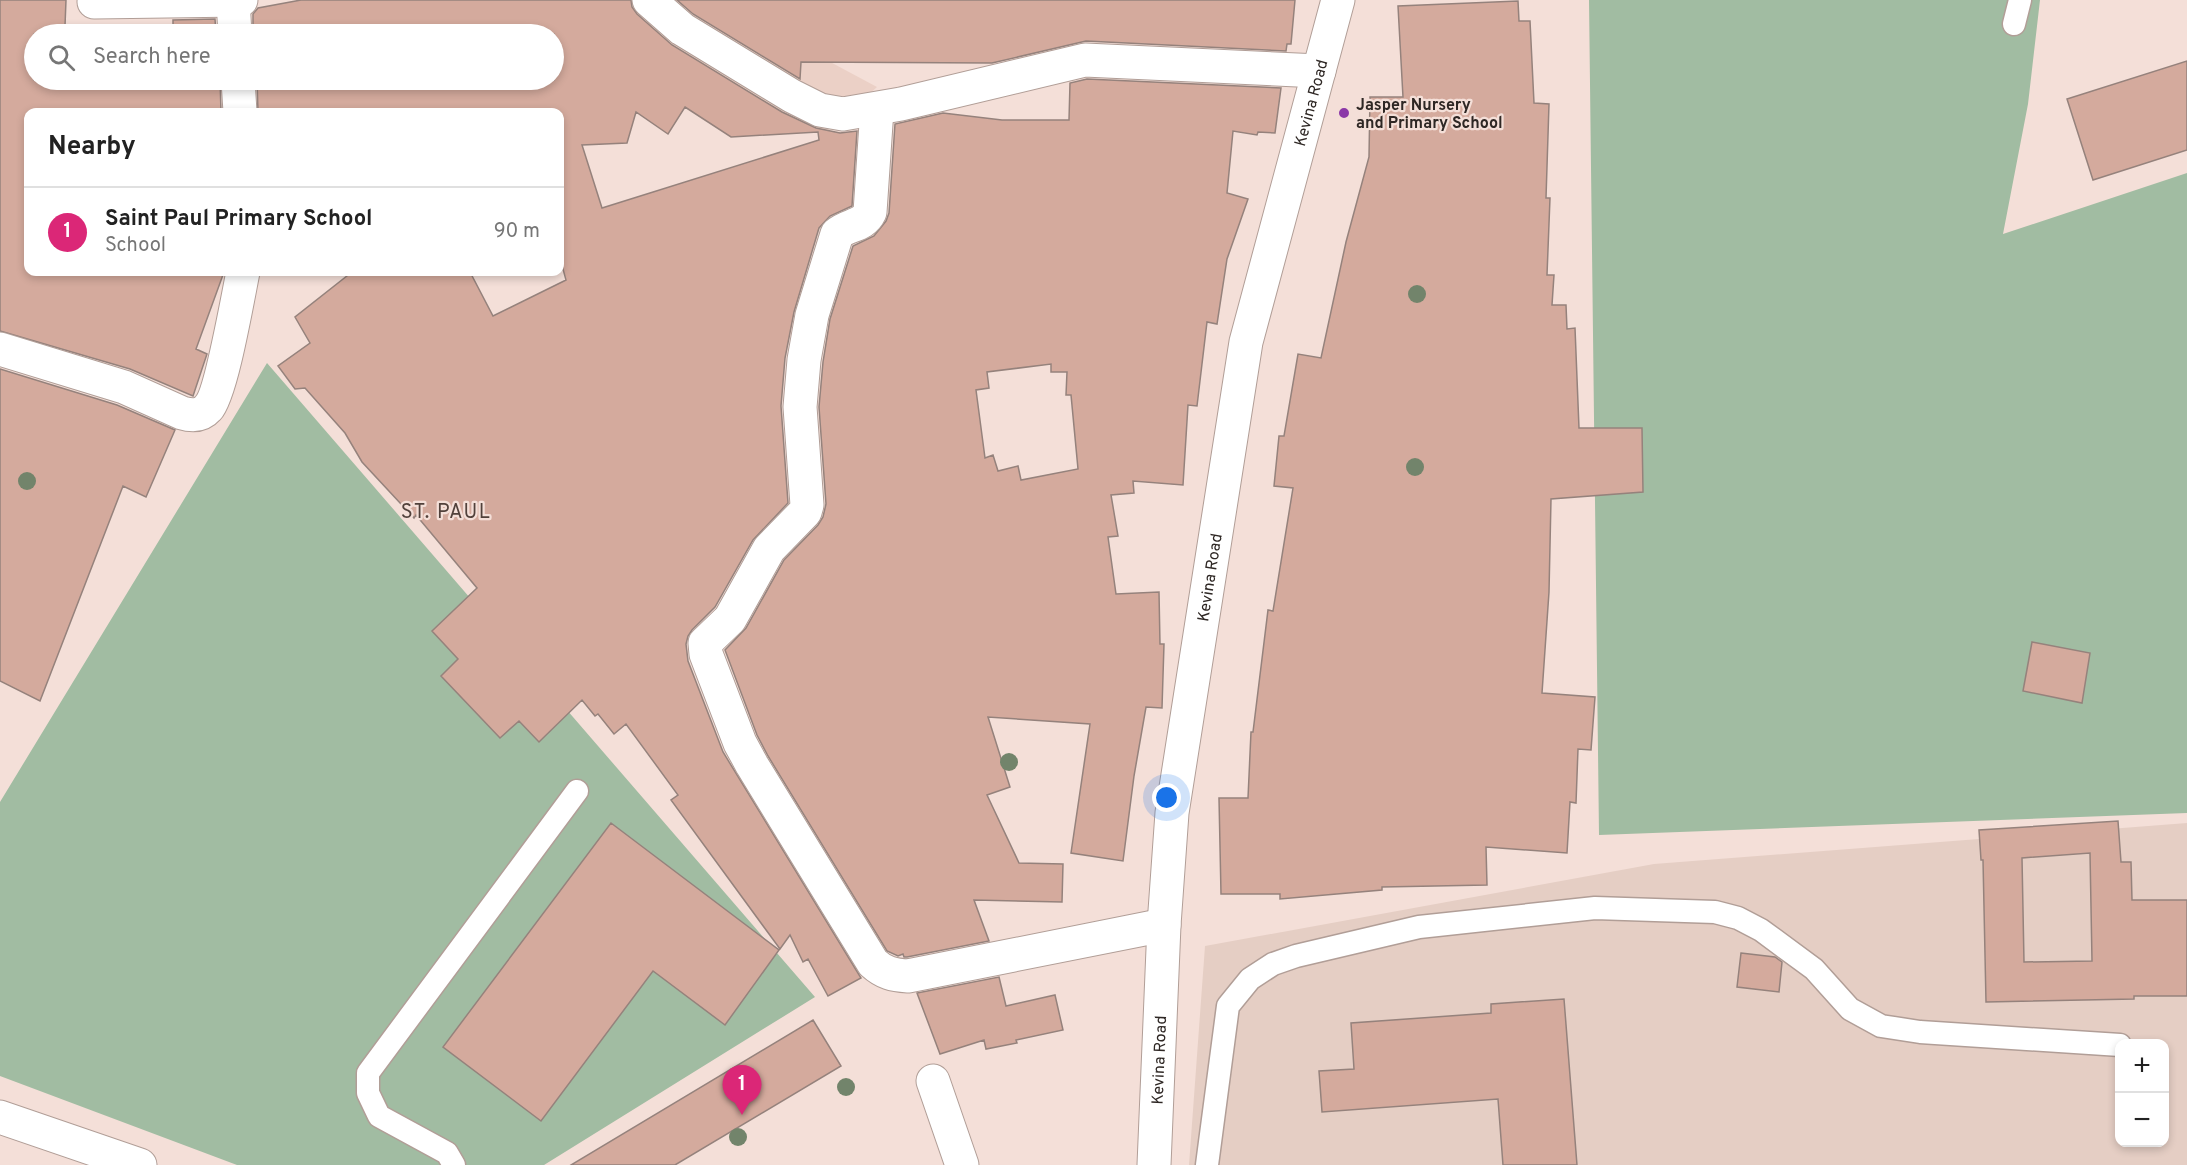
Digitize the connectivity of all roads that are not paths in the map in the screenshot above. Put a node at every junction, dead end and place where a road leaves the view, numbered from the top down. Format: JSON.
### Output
{"nodes":[{"id":1,"x":237,"y":0,"type":"edge"},
{"id":2,"x":649,"y":0,"type":"edge"},
{"id":3,"x":1338,"y":0,"type":"edge"},
{"id":4,"x":2019,"y":0,"type":"edge"},
{"id":5,"x":94,"y":2,"type":"dead end"},
{"id":6,"x":236,"y":24,"type":"edge"},
{"id":7,"x":2014,"y":24,"type":"dead end"},
{"id":8,"x":1319,"y":71,"type":"junction"},
{"id":9,"x":239,"y":90,"type":"edge"},
{"id":10,"x":240,"y":108,"type":"edge"},
{"id":11,"x":877,"y":109,"type":"junction"},
{"id":12,"x":242,"y":276,"type":"edge"},
{"id":13,"x":0,"y":349,"type":"edge"},
{"id":14,"x":577,"y":791,"type":"dead end"},
{"id":15,"x":1164,"y":925,"type":"junction"},
{"id":16,"x":2115,"y":1046,"type":"edge"},
{"id":17,"x":933,"y":1081,"type":"dead end"},
{"id":18,"x":0,"y":1117,"type":"edge"},
{"id":19,"x":140,"y":1165,"type":"edge"},
{"id":20,"x":454,"y":1165,"type":"edge"},
{"id":21,"x":962,"y":1165,"type":"edge"},
{"id":22,"x":1154,"y":1165,"type":"edge"},
{"id":23,"x":1207,"y":1165,"type":"edge"}],
"edges":[{"from":1,"to":5,"type":"street"},
{"from":1,"to":6,"type":"street"},
{"from":2,"to":11,"type":"street"},
{"from":3,"to":8,"type":"street","name":"Kevina Road"},
{"from":4,"to":7,"type":"lane"},
{"from":8,"to":11,"type":"street"},
{"from":8,"to":15,"type":"street","name":"Kevina Road"},
{"from":9,"to":10,"type":"street"},
{"from":11,"to":15,"type":"street"},
{"from":12,"to":13,"type":"street"},
{"from":14,"to":20,"type":"lane"},
{"from":15,"to":22,"type":"street","name":"Kevina Road"},
{"from":16,"to":23,"type":"lane"},
{"from":17,"to":21,"type":"street"},
{"from":18,"to":19,"type":"street"}]}
